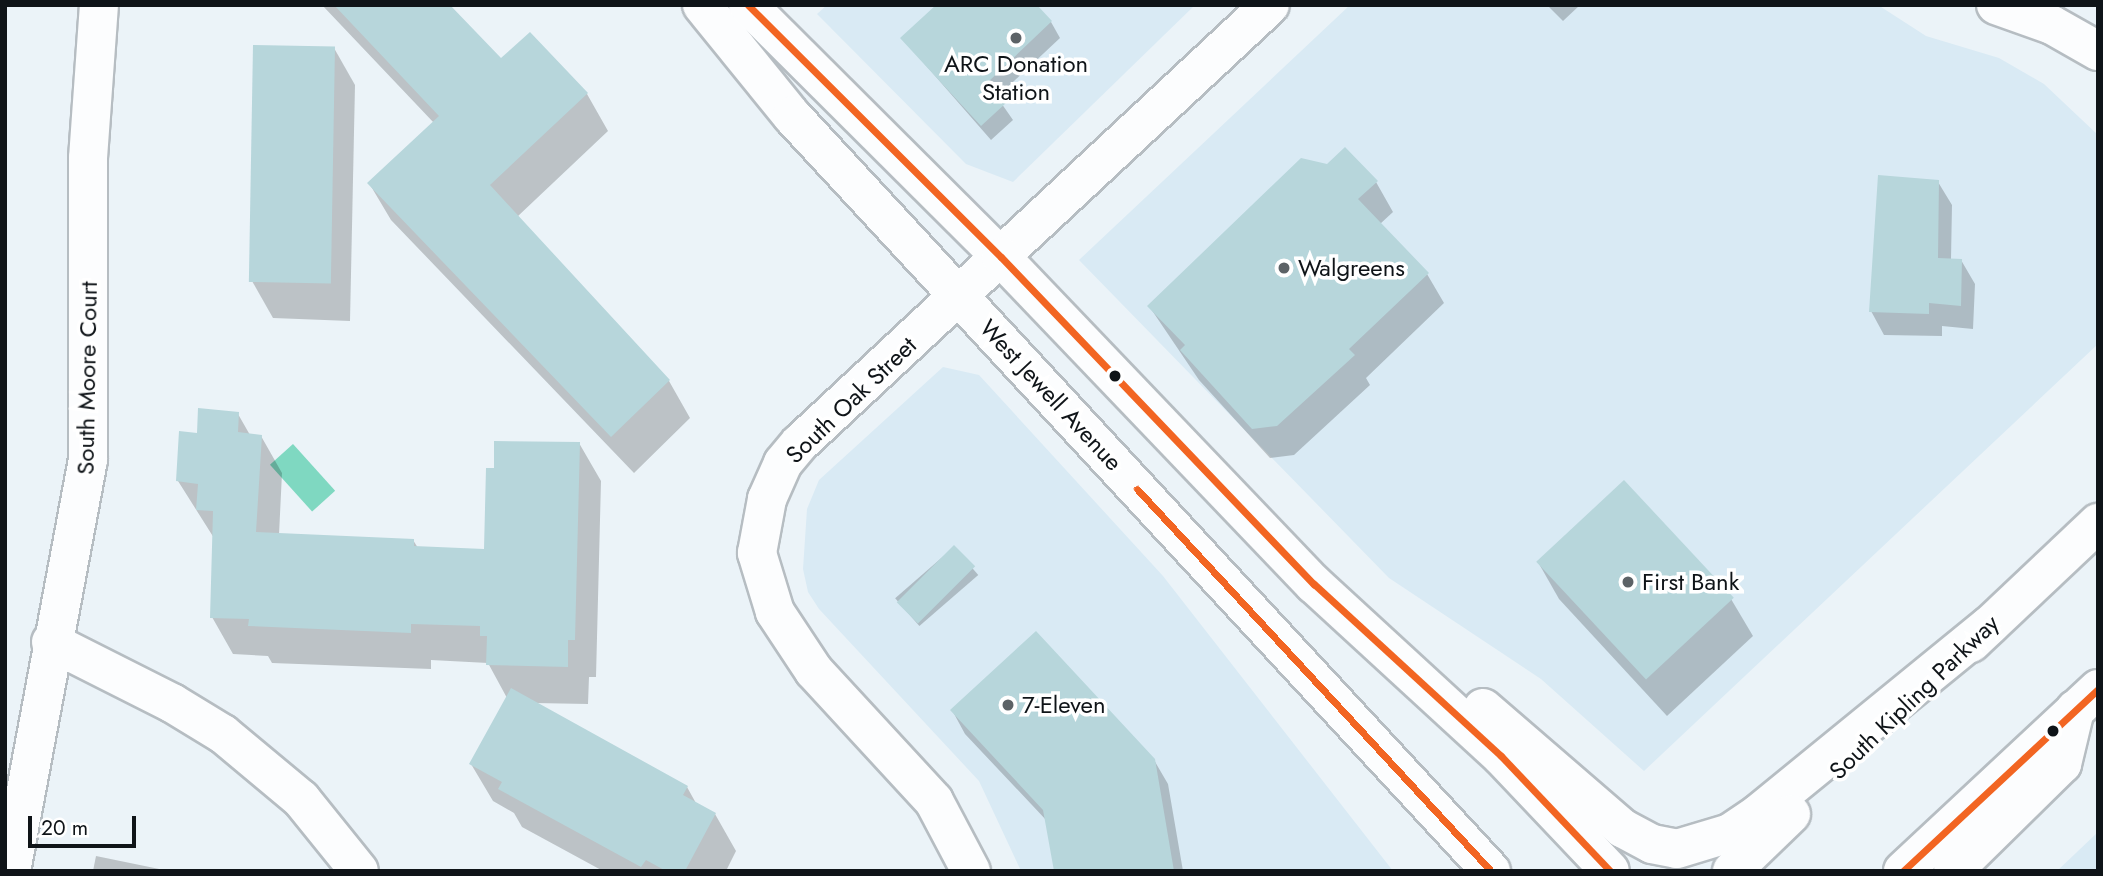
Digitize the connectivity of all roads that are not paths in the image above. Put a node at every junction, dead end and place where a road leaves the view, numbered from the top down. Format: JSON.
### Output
{"nodes":[{"id":1,"x":99,"y":5,"type":"edge"},
{"id":2,"x":702,"y":5,"type":"edge"},
{"id":3,"x":748,"y":5,"type":"edge"},
{"id":4,"x":1270,"y":5,"type":"edge"},
{"id":5,"x":1996,"y":5,"type":"edge"},
{"id":6,"x":2098,"y":51,"type":"edge"},
{"id":7,"x":1001,"y":257,"type":"junction"},
{"id":8,"x":960,"y":296,"type":"junction"},
{"id":9,"x":2098,"y":523,"type":"edge"},
{"id":10,"x":1357,"y":622,"type":"junction"},
{"id":11,"x":1990,"y":625,"type":"junction"},
{"id":12,"x":51,"y":642,"type":"junction"},
{"id":13,"x":2087,"y":700,"type":"edge"},
{"id":14,"x":1487,"y":868,"type":"edge"},
{"id":15,"x":11,"y":871,"type":"edge"},
{"id":16,"x":359,"y":871,"type":"edge"},
{"id":17,"x":971,"y":871,"type":"edge"},
{"id":18,"x":1610,"y":871,"type":"edge"},
{"id":19,"x":1731,"y":871,"type":"edge"},
{"id":20,"x":1903,"y":871,"type":"edge"},
{"id":21,"x":1953,"y":871,"type":"edge"}],
"edges":[{"from":1,"to":12,"type":"main road","name":"South Moore Court"},
{"from":2,"to":8,"type":"main road","name":"West Jewell Avenue"},
{"from":3,"to":7,"type":"main road"},
{"from":4,"to":7,"type":"main road","name":"South Oak Street"},
{"from":5,"to":6,"type":"main road"},
{"from":7,"to":8,"type":"main road","name":"South Oak Street"},
{"from":7,"to":10,"type":"main road"},
{"from":8,"to":14,"type":"main road","name":"West Jewell Avenue"},
{"from":8,"to":17,"type":"main road","name":"South Oak Street"},
{"from":9,"to":11,"type":"main road","name":"South Kipling Parkway"},
{"from":10,"to":11,"type":"main road"},
{"from":10,"to":18,"type":"main road"},
{"from":11,"to":19,"type":"main road","name":"South Kipling Parkway"},
{"from":12,"to":15,"type":"main road","name":"South Moore Court"},
{"from":12,"to":16,"type":"main road"},
{"from":13,"to":20,"type":"main road"},
{"from":13,"to":21,"type":"main road"}]}
